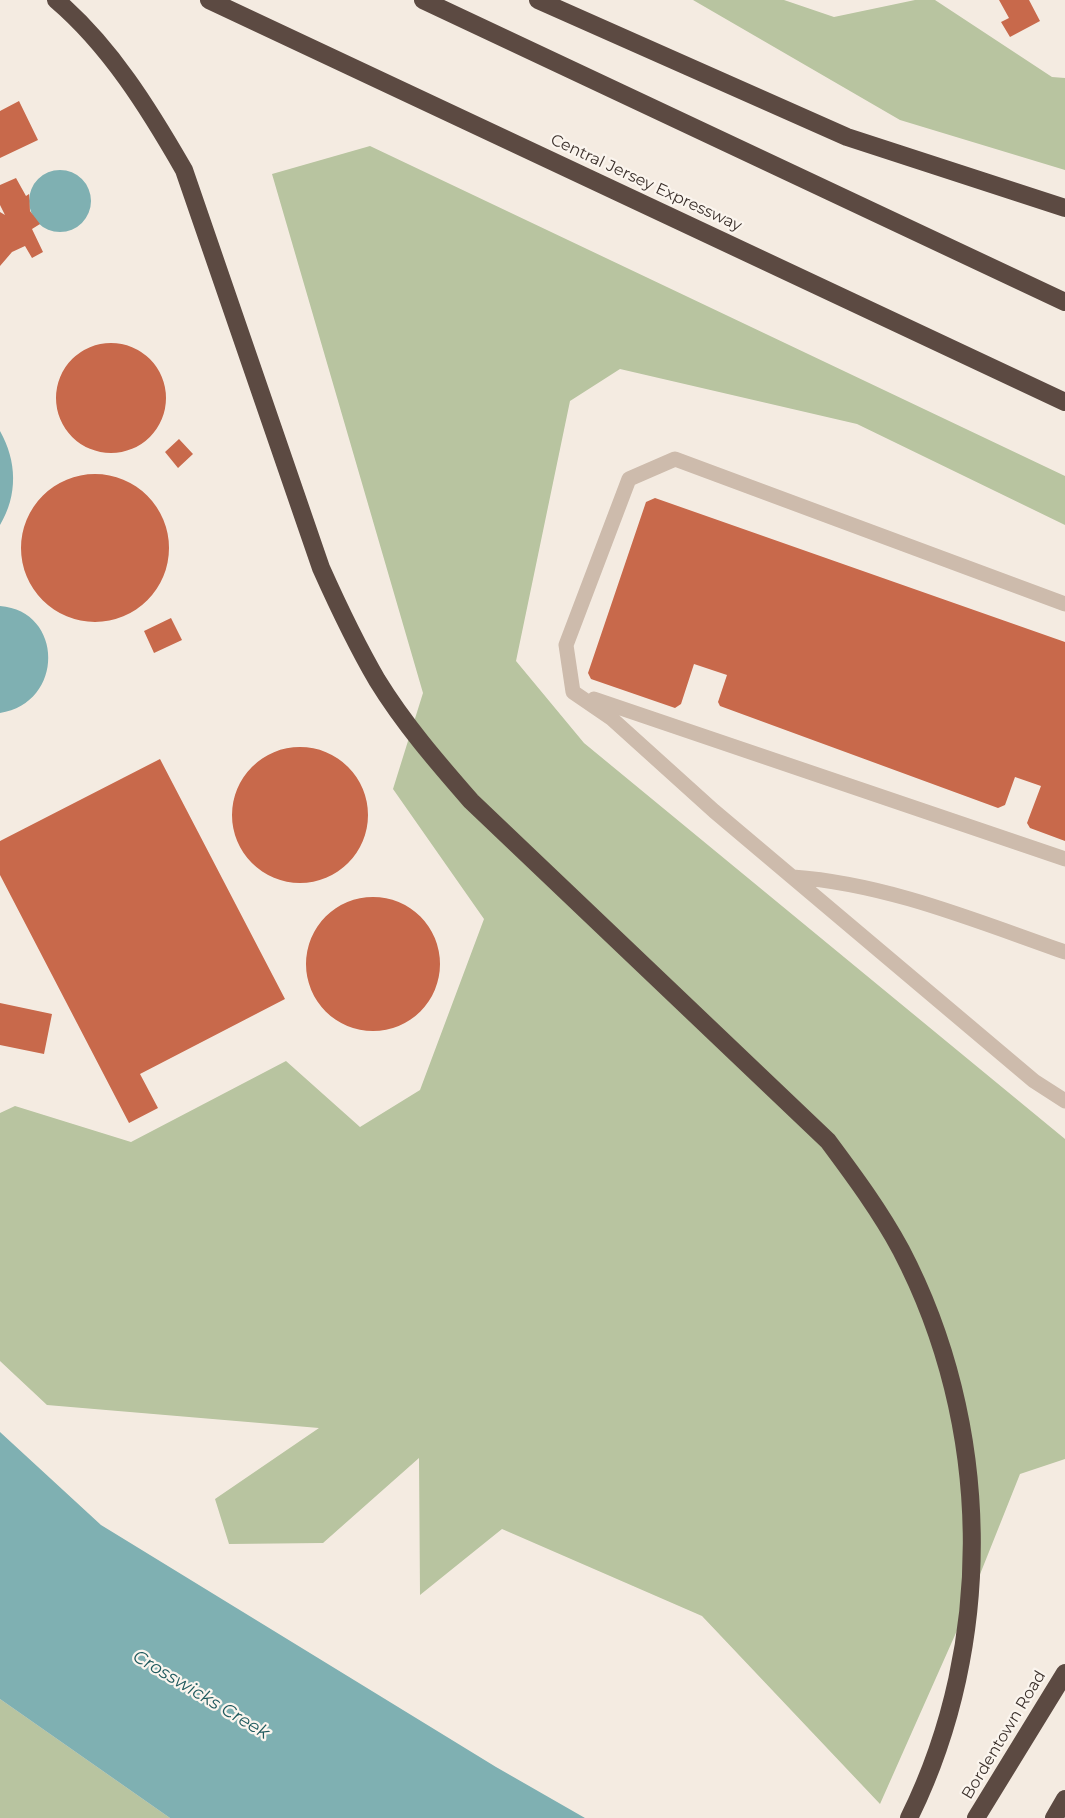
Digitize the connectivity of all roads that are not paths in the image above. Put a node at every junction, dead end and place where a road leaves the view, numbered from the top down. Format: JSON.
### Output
{"nodes":[{"id":1,"x":56,"y":0,"type":"edge"},
{"id":2,"x":210,"y":0,"type":"edge"},
{"id":3,"x":423,"y":0,"type":"edge"},
{"id":4,"x":538,"y":0,"type":"edge"},
{"id":5,"x":1065,"y":208,"type":"edge"},
{"id":6,"x":1065,"y":302,"type":"edge"},
{"id":7,"x":1065,"y":402,"type":"edge"},
{"id":8,"x":1065,"y":604,"type":"edge"},
{"id":9,"x":573,"y":692,"type":"junction"},
{"id":10,"x":1065,"y":859,"type":"edge"},
{"id":11,"x":793,"y":877,"type":"junction"},
{"id":12,"x":1065,"y":952,"type":"edge"},
{"id":13,"x":1065,"y":1101,"type":"edge"},
{"id":14,"x":1065,"y":1673,"type":"edge"},
{"id":15,"x":1065,"y":1799,"type":"edge"},
{"id":16,"x":909,"y":1818,"type":"edge"},
{"id":17,"x":976,"y":1818,"type":"edge"},
{"id":18,"x":1054,"y":1818,"type":"edge"}],
"edges":[{"from":1,"to":16,"type":"highway"},
{"from":2,"to":7,"type":"highway","name":"Central Jersey Expressway"},
{"from":3,"to":6,"type":"highway"},
{"from":4,"to":5,"type":"highway"},
{"from":8,"to":9,"type":"lane"},
{"from":9,"to":10,"type":"lane"},
{"from":9,"to":11,"type":"lane"},
{"from":11,"to":12,"type":"lane"},
{"from":11,"to":13,"type":"lane"},
{"from":14,"to":17,"type":"highway","name":"Bordentown Road"},
{"from":15,"to":18,"type":"highway"}]}
